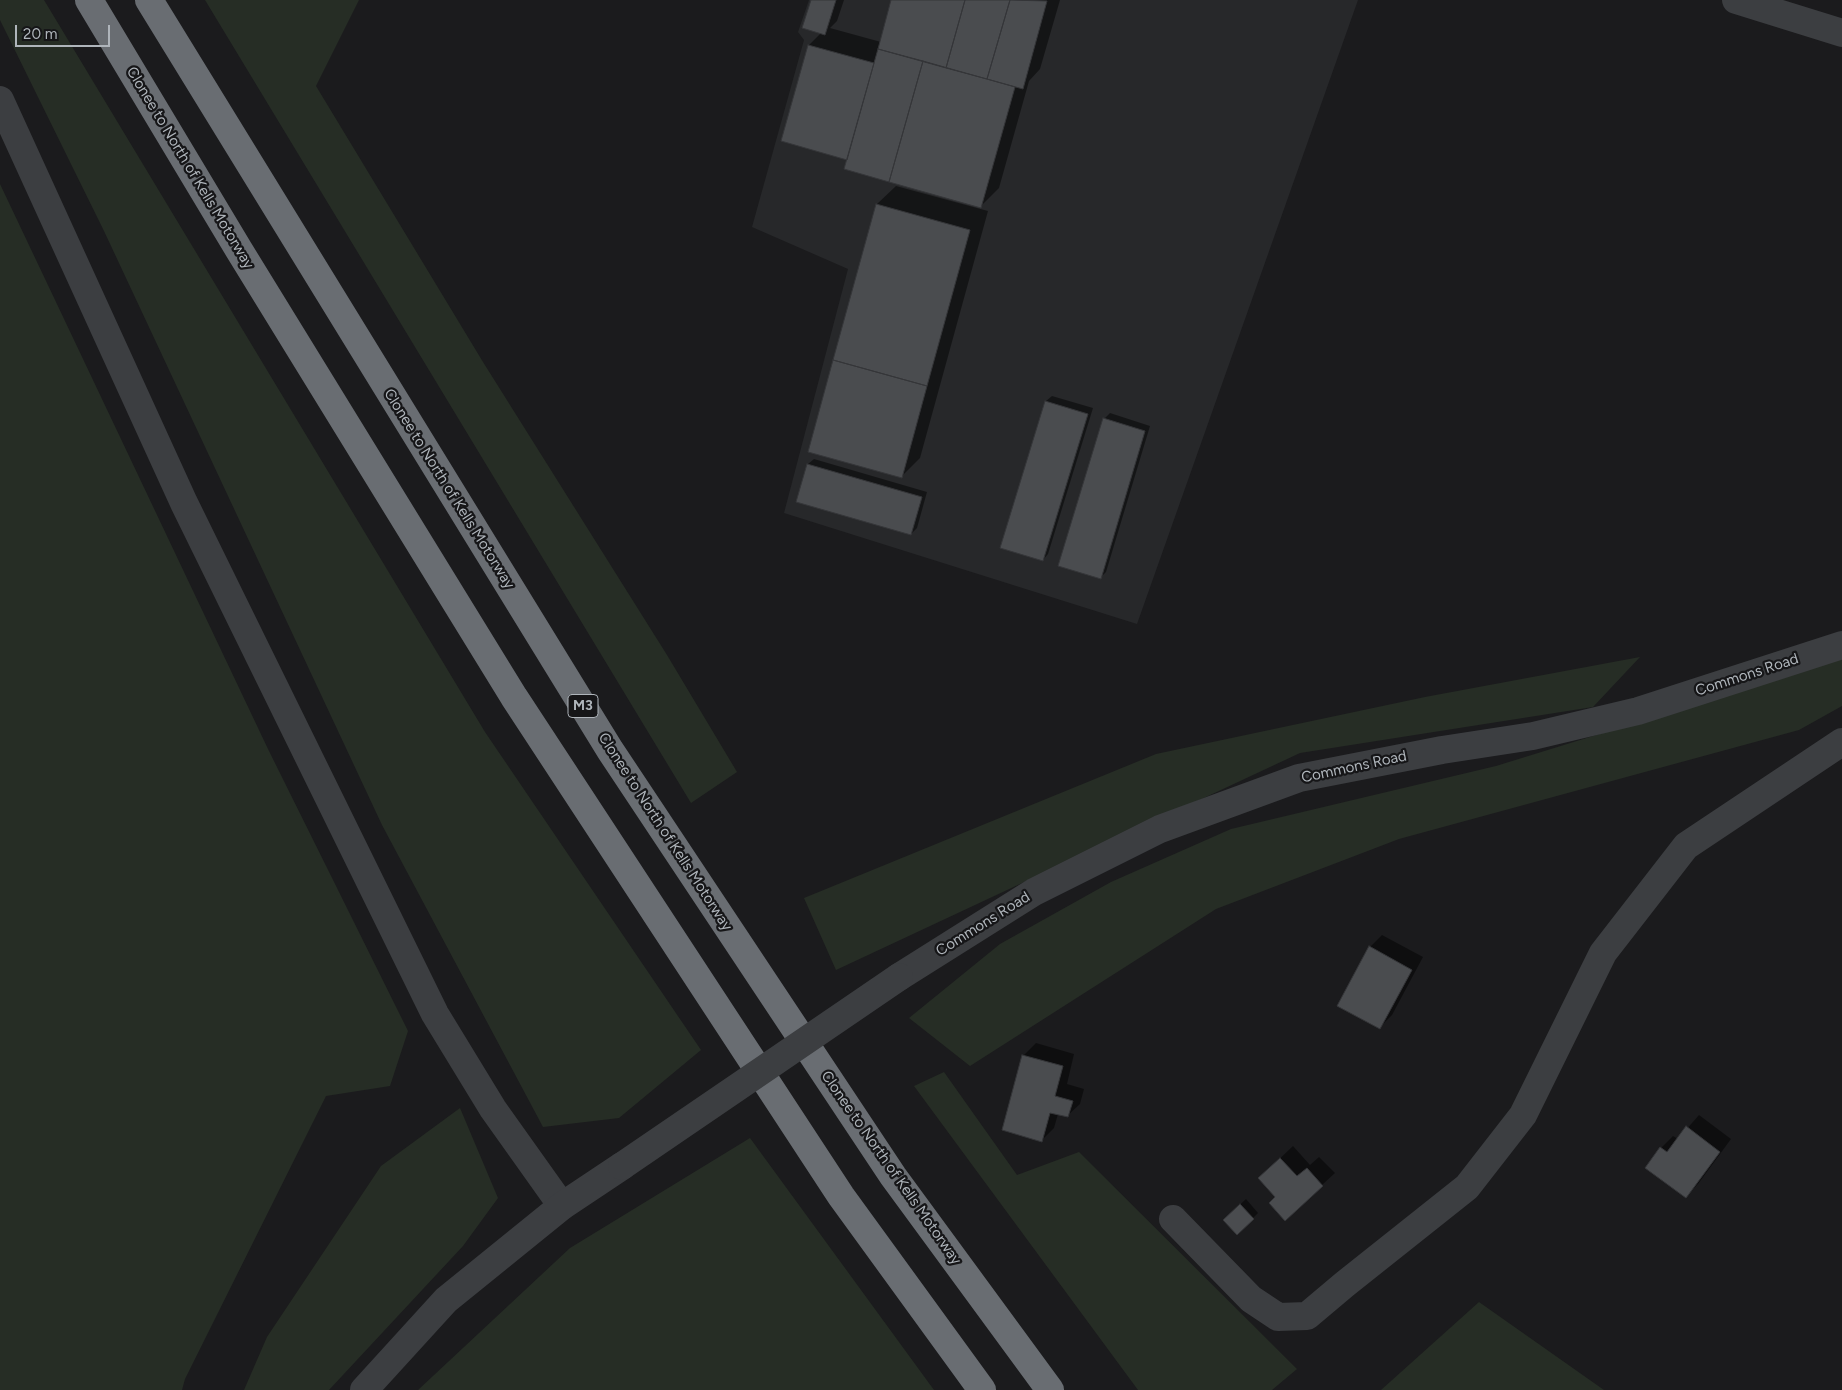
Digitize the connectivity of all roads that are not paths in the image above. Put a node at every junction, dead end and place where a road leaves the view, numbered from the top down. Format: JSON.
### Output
{"nodes":[{"id":1,"x":89,"y":0,"type":"edge"},
{"id":2,"x":149,"y":0,"type":"edge"},
{"id":3,"x":1736,"y":0,"type":"edge"},
{"id":4,"x":1842,"y":33,"type":"edge"},
{"id":5,"x":0,"y":100,"type":"edge"},
{"id":6,"x":1842,"y":645,"type":"edge"},
{"id":7,"x":1842,"y":742,"type":"edge"},
{"id":8,"x":562,"y":1206,"type":"junction"},
{"id":9,"x":1173,"y":1219,"type":"dead end"},
{"id":10,"x":364,"y":1390,"type":"edge"},
{"id":11,"x":982,"y":1390,"type":"edge"},
{"id":12,"x":1050,"y":1390,"type":"edge"}],
"edges":[{"from":1,"to":11,"type":"highway","name":"Clonee to North of Kells Motorway"},
{"from":2,"to":12,"type":"highway","name":"Clonee to North of Kells Motorway","number":"M3"},
{"from":3,"to":4,"type":"street"},
{"from":5,"to":8,"type":"street"},
{"from":6,"to":8,"type":"street","name":"Commons Road","bridge":true},
{"from":7,"to":9,"type":"street"},
{"from":8,"to":10,"type":"street","name":"Commons Road"}]}
